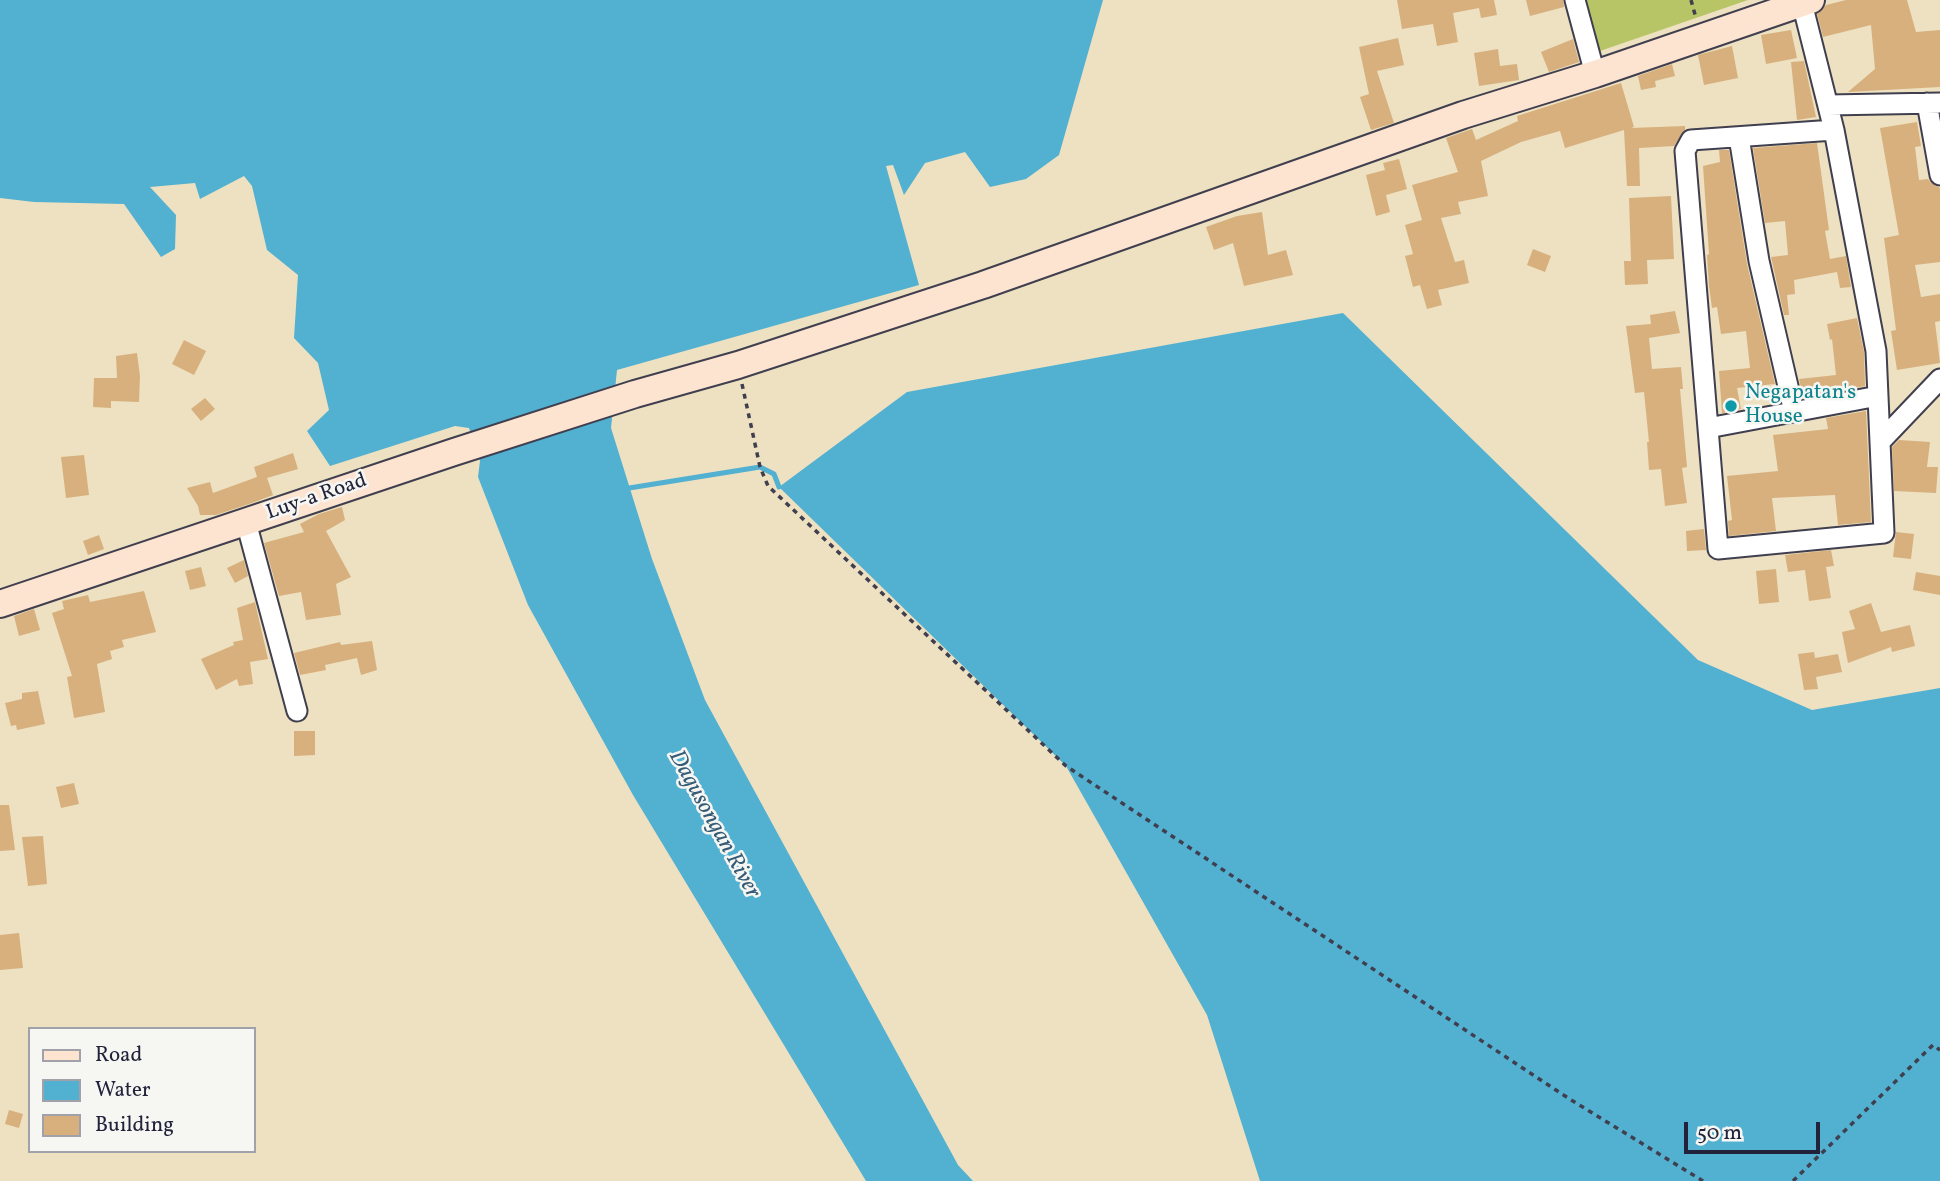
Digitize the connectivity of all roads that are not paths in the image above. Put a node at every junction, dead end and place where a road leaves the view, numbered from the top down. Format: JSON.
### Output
{"nodes":[{"id":1,"x":1576,"y":0,"type":"edge"},
{"id":2,"x":1806,"y":1,"type":"edge"},
{"id":3,"x":1595,"y":74,"type":"junction"},
{"id":4,"x":1933,"y":103,"type":"edge"},
{"id":5,"x":1828,"y":105,"type":"junction"},
{"id":6,"x":1834,"y":130,"type":"junction"},
{"id":7,"x":1739,"y":137,"type":"junction"},
{"id":8,"x":1940,"y":175,"type":"edge"},
{"id":9,"x":1940,"y":379,"type":"edge"},
{"id":10,"x":1878,"y":396,"type":"junction"},
{"id":11,"x":1794,"y":412,"type":"junction"},
{"id":12,"x":1708,"y":428,"type":"junction"},
{"id":13,"x":1880,"y":442,"type":"junction"},
{"id":14,"x":246,"y":522,"type":"junction"},
{"id":15,"x":0,"y":604,"type":"edge"},
{"id":16,"x":297,"y":711,"type":"dead end"}],
"edges":[{"from":1,"to":3,"type":"street"},
{"from":2,"to":3,"type":"main road","name":"Luy-a Road"},
{"from":2,"to":5,"type":"street"},
{"from":3,"to":14,"type":"main road","name":"Luy-a Road"},
{"from":4,"to":5,"type":"street"},
{"from":4,"to":8,"type":"street"},
{"from":5,"to":6,"type":"street"},
{"from":6,"to":7,"type":"street"},
{"from":6,"to":10,"type":"street"},
{"from":7,"to":11,"type":"street"},
{"from":7,"to":12,"type":"street"},
{"from":9,"to":13,"type":"street"},
{"from":10,"to":11,"type":"street"},
{"from":10,"to":13,"type":"street"},
{"from":11,"to":12,"type":"street"},
{"from":12,"to":13,"type":"street"},
{"from":14,"to":15,"type":"main road","name":"Luy-a Road"},
{"from":14,"to":16,"type":"street"}]}
